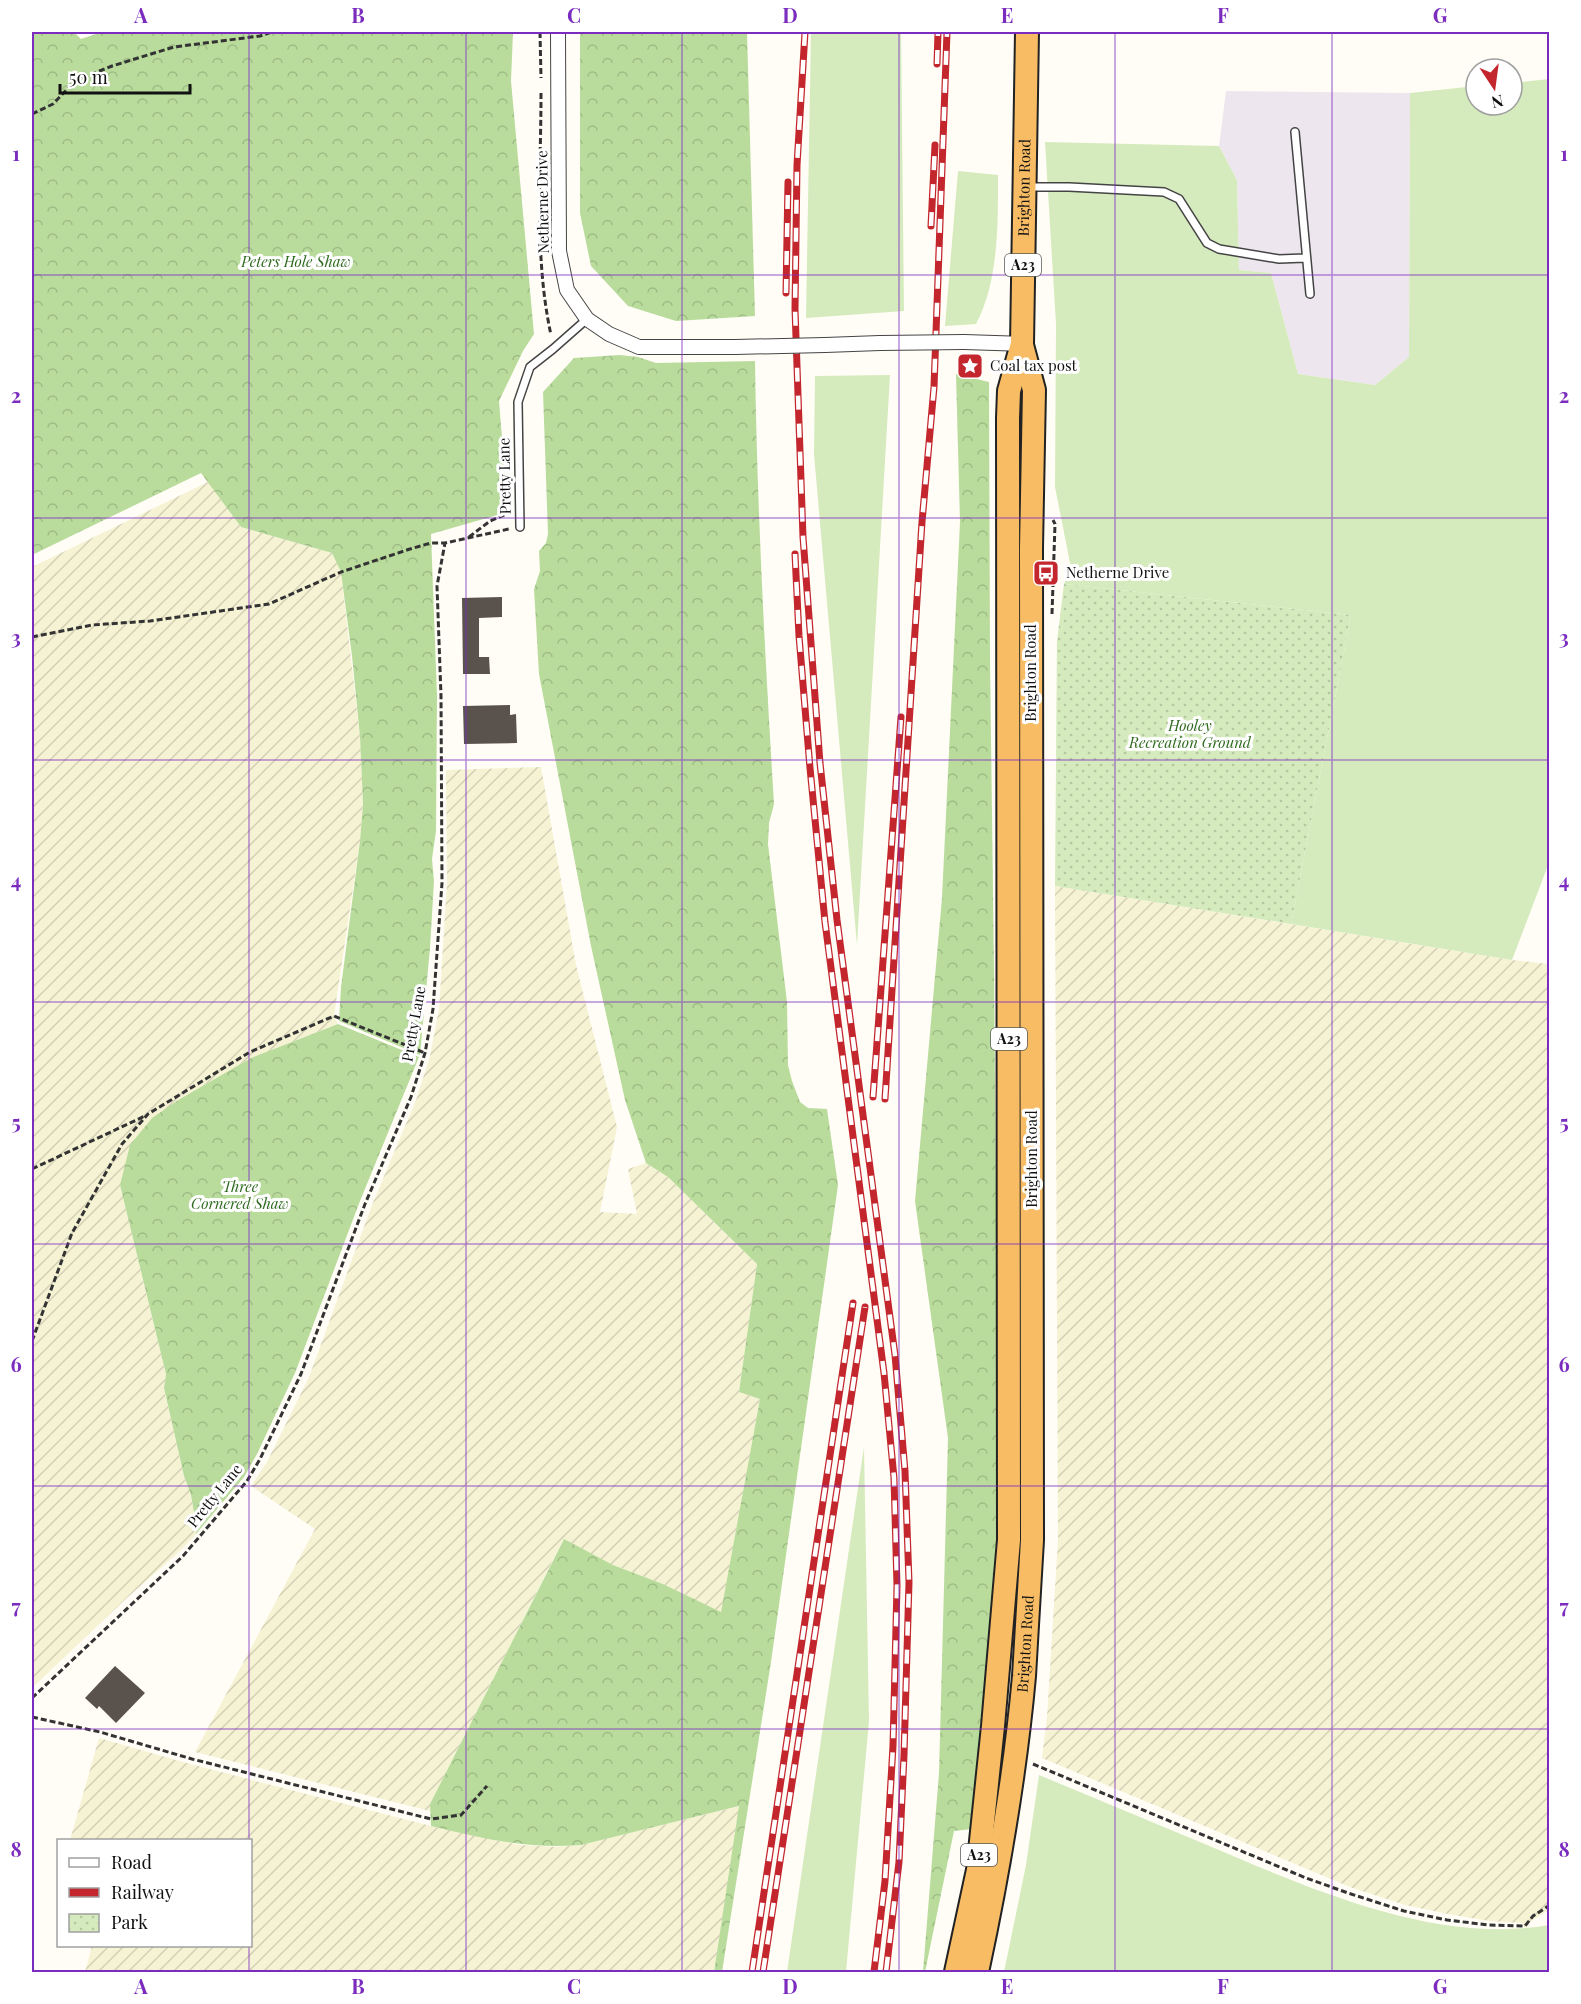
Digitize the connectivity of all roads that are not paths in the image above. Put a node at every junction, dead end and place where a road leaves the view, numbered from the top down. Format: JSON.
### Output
{"nodes":[{"id":1,"x":558,"y":32,"type":"edge"},
{"id":2,"x":1027,"y":32,"type":"edge"},
{"id":3,"x":1294,"y":132,"type":"dead end"},
{"id":4,"x":1024,"y":187,"type":"junction"},
{"id":5,"x":1305,"y":258,"type":"junction"},
{"id":6,"x":1310,"y":294,"type":"dead end"},
{"id":7,"x":586,"y":319,"type":"junction"},
{"id":8,"x":1022,"y":344,"type":"junction"},
{"id":9,"x":520,"y":527,"type":"road end"},
{"id":10,"x":956,"y":1972,"type":"edge"},
{"id":11,"x":977,"y":1972,"type":"edge"}],
"edges":[{"from":1,"to":7,"type":"street","name":"Netherne Drive"},
{"from":2,"to":4,"type":"highway","name":"Brighton Road","number":"A23"},
{"from":3,"to":5,"type":"lane"},
{"from":4,"to":5,"type":"lane"},
{"from":4,"to":8,"type":"highway","name":"Brighton Road","number":"A23"},
{"from":5,"to":6,"type":"lane"},
{"from":7,"to":8,"type":"street","name":"Netherne Drive","bridge":true},
{"from":7,"to":9,"type":"lane","name":"Pretty Lane"},
{"from":8,"to":10,"type":"highway","name":"Brighton Road","number":"A23"},
{"from":8,"to":11,"type":"highway","name":"Brighton Road","number":"A23"}]}
